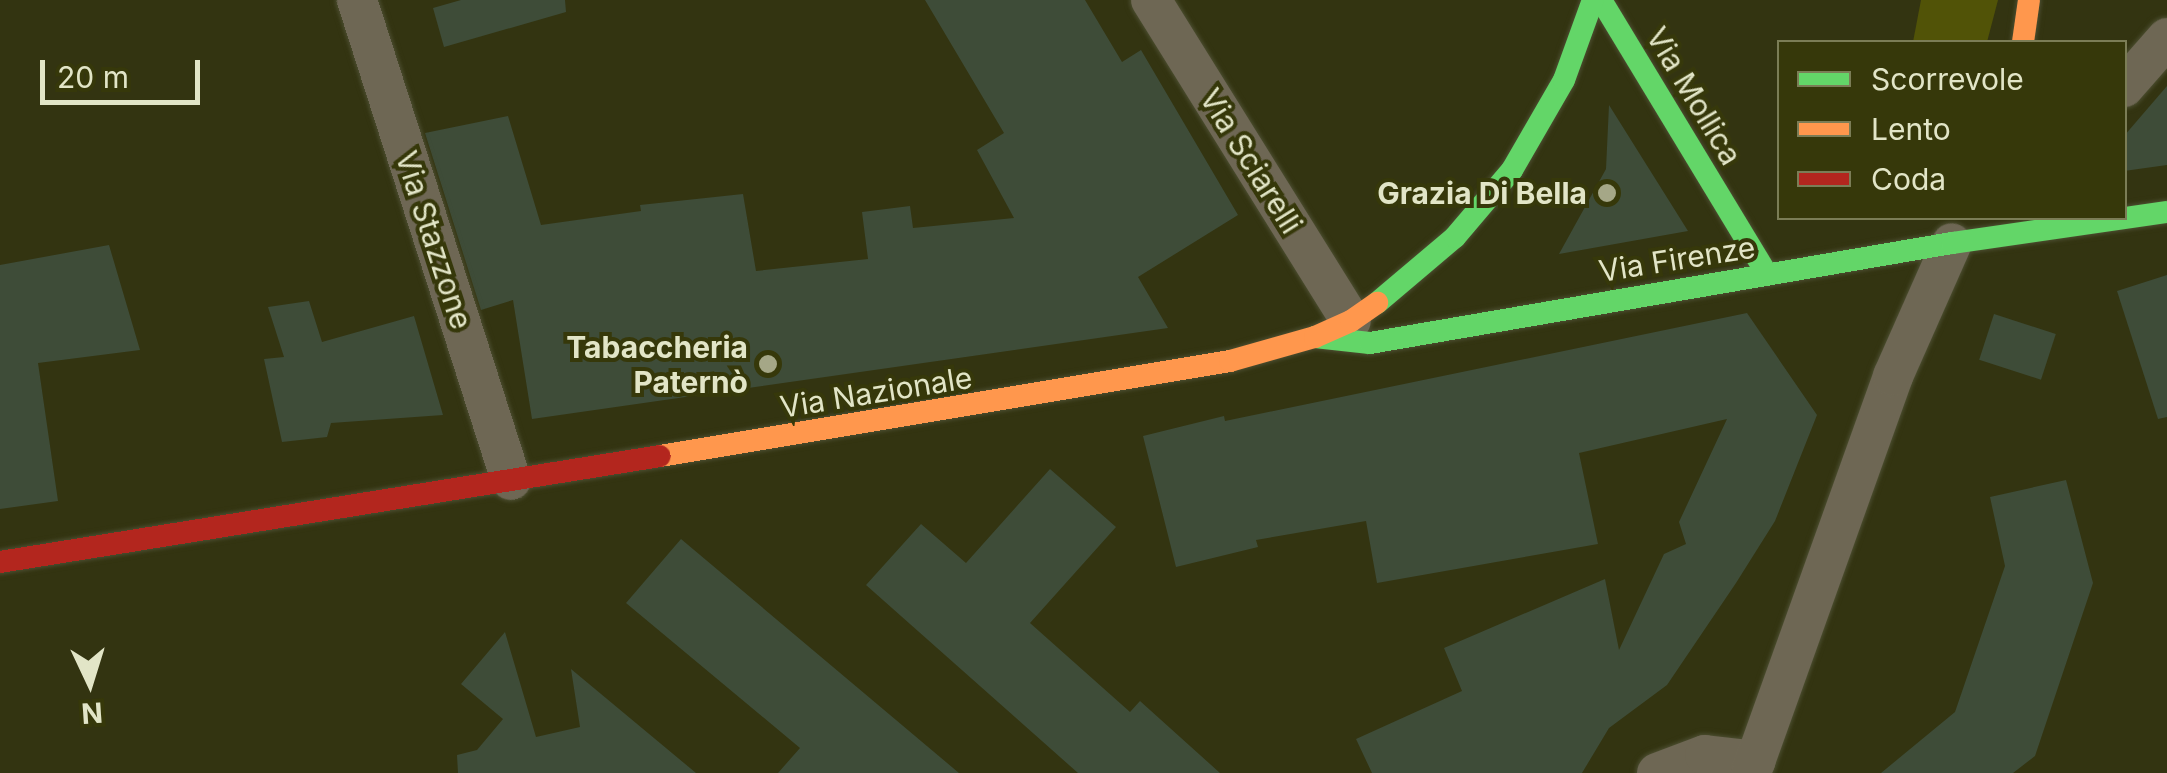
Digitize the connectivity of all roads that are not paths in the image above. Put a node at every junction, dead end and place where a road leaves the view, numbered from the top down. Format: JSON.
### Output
{"nodes":[{"id":1,"x":356,"y":0,"type":"edge"},
{"id":2,"x":1152,"y":0,"type":"edge"},
{"id":3,"x":1593,"y":0,"type":"edge"},
{"id":4,"x":1602,"y":0,"type":"edge"},
{"id":5,"x":2029,"y":0,"type":"edge"},
{"id":6,"x":2167,"y":38,"type":"edge"},
{"id":7,"x":2023,"y":40,"type":"edge"},
{"id":8,"x":2127,"y":84,"type":"edge"},
{"id":9,"x":2167,"y":212,"type":"edge"},
{"id":10,"x":2127,"y":216,"type":"edge"},
{"id":11,"x":2064,"y":222,"type":"edge"},
{"id":12,"x":1960,"y":230,"type":"edge"},
{"id":13,"x":1419,"y":269,"type":"junction"},
{"id":14,"x":1766,"y":274,"type":"junction"},
{"id":15,"x":1493,"y":319,"type":"junction"},
{"id":16,"x":1333,"y":329,"type":"junction"},
{"id":17,"x":511,"y":480,"type":"junction"},
{"id":18,"x":0,"y":562,"type":"edge"},
{"id":19,"x":1753,"y":767,"type":"edge"},
{"id":20,"x":1657,"y":773,"type":"edge"}],
"edges":[{"from":1,"to":17,"type":"street","name":"Via Stazzone"},
{"from":2,"to":16,"type":"street","name":"Via Sciarelli"},
{"from":3,"to":13,"type":"main road","name":"Via Nazionale"},
{"from":4,"to":14,"type":"main road","name":"Via Mollica"},
{"from":5,"to":7,"type":"main road"},
{"from":6,"to":8,"type":"street"},
{"from":9,"to":10,"type":"main road","name":"Via Firenze"},
{"from":11,"to":12,"type":"main road","name":"Via Firenze"},
{"from":12,"to":14,"type":"main road","name":"Via Firenze"},
{"from":12,"to":19,"type":"street"},
{"from":13,"to":15,"type":"main road"},
{"from":13,"to":16,"type":"main road","name":"Via Nazionale"},
{"from":14,"to":15,"type":"main road","name":"Via Firenze"},
{"from":15,"to":16,"type":"main road","name":"Via Firenze"},
{"from":16,"to":17,"type":"main road","name":"Via Nazionale"},
{"from":17,"to":18,"type":"main road","name":"Via Nazionale"},
{"from":19,"to":20,"type":"street"}]}
